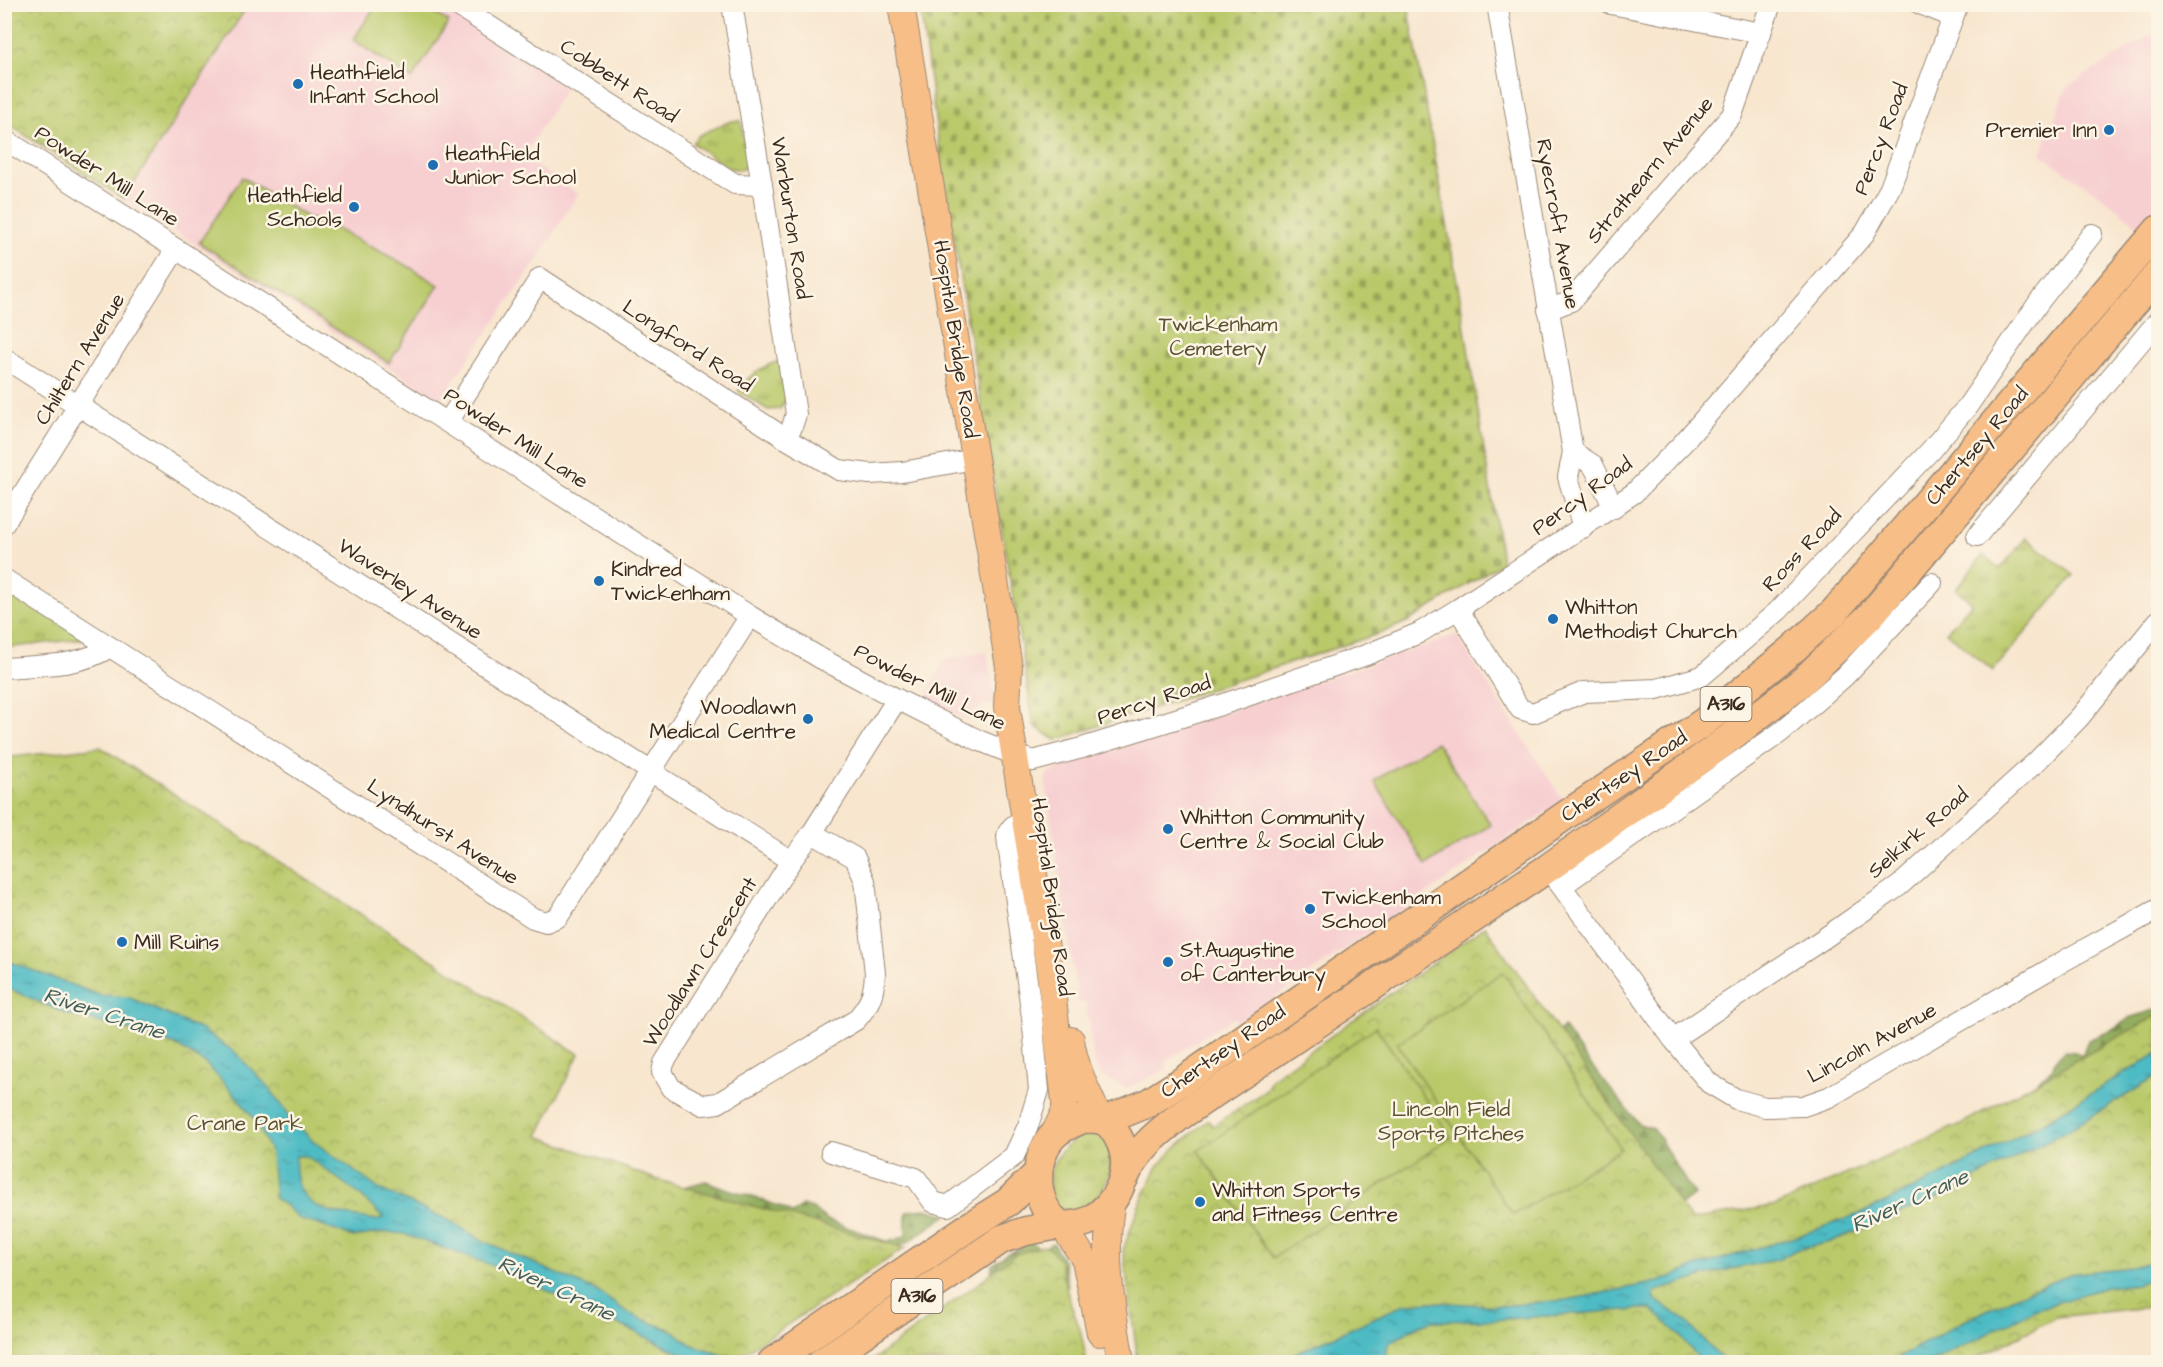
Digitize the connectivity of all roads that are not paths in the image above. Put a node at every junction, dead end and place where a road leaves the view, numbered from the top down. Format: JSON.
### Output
{"nodes":[{"id":1,"x":455,"y":4,"type":"edge"},
{"id":2,"x":732,"y":4,"type":"edge"},
{"id":3,"x":902,"y":4,"type":"edge"},
{"id":4,"x":1497,"y":4,"type":"edge"},
{"id":5,"x":1611,"y":4,"type":"edge"},
{"id":6,"x":1771,"y":4,"type":"edge"},
{"id":7,"x":1920,"y":4,"type":"edge"},
{"id":8,"x":1955,"y":10,"type":"edge"},
{"id":9,"x":1761,"y":33,"type":"junction"},
{"id":10,"x":4,"y":139,"type":"edge"},
{"id":11,"x":762,"y":186,"type":"junction"},
{"id":12,"x":2158,"y":230,"type":"edge"},
{"id":13,"x":2092,"y":234,"type":"dead end"},
{"id":14,"x":176,"y":249,"type":"junction"},
{"id":15,"x":2158,"y":274,"type":"edge"},
{"id":16,"x":1548,"y":310,"type":"junction"},
{"id":17,"x":2158,"y":321,"type":"edge"},
{"id":18,"x":4,"y":358,"type":"edge"},
{"id":19,"x":79,"y":405,"type":"junction"},
{"id":20,"x":447,"y":422,"type":"junction"},
{"id":21,"x":785,"y":438,"type":"junction"},
{"id":22,"x":1573,"y":452,"type":"junction"},
{"id":23,"x":975,"y":459,"type":"junction"},
{"id":24,"x":1614,"y":508,"type":"junction"},
{"id":25,"x":4,"y":524,"type":"edge"},
{"id":26,"x":1583,"y":528,"type":"junction"},
{"id":27,"x":1977,"y":536,"type":"dead end"},
{"id":28,"x":4,"y":579,"type":"edge"},
{"id":29,"x":1932,"y":583,"type":"dead end"},
{"id":30,"x":1458,"y":609,"type":"junction"},
{"id":31,"x":750,"y":616,"type":"junction"},
{"id":32,"x":2158,"y":621,"type":"edge"},
{"id":33,"x":110,"y":647,"type":"junction"},
{"id":34,"x":4,"y":668,"type":"edge"},
{"id":35,"x":897,"y":699,"type":"junction"},
{"id":36,"x":1024,"y":758,"type":"junction"},
{"id":37,"x":650,"y":771,"type":"junction"},
{"id":38,"x":812,"y":833,"type":"junction"},
{"id":39,"x":790,"y":861,"type":"junction"},
{"id":40,"x":1555,"y":877,"type":"junction"},
{"id":41,"x":2158,"y":909,"type":"edge"},
{"id":42,"x":1052,"y":1014,"type":"junction"},
{"id":43,"x":1673,"y":1039,"type":"junction"},
{"id":44,"x":1102,"y":1120,"type":"junction"},
{"id":45,"x":1053,"y":1136,"type":"junction"},
{"id":46,"x":831,"y":1152,"type":"dead end"},
{"id":47,"x":1038,"y":1173,"type":"junction"},
{"id":48,"x":1118,"y":1189,"type":"junction"},
{"id":49,"x":1061,"y":1225,"type":"junction"},
{"id":50,"x":778,"y":1359,"type":"edge"},
{"id":51,"x":822,"y":1362,"type":"edge"},
{"id":52,"x":1105,"y":1362,"type":"edge"},
{"id":53,"x":1121,"y":1362,"type":"edge"}],
"edges":[{"from":1,"to":11,"type":"street","name":"Cobbett Road"},
{"from":2,"to":11,"type":"street","name":"Warburton Road"},
{"from":3,"to":23,"type":"main road","name":"Hospital Bridge Road"},
{"from":4,"to":16,"type":"street","name":"Ryecroft Avenue"},
{"from":5,"to":9,"type":"street"},
{"from":6,"to":9,"type":"street","name":"Strathearn Avenue"},
{"from":7,"to":8,"type":"street"},
{"from":8,"to":24,"type":"street","name":"Percy Road"},
{"from":9,"to":16,"type":"street","name":"Strathearn Avenue"},
{"from":10,"to":14,"type":"street","name":"Powder Mill Lane"},
{"from":11,"to":21,"type":"street","name":"Warburton Road"},
{"from":12,"to":44,"type":"highway","name":"Chertsey Road","number":"A316"},
{"from":13,"to":30,"type":"street","name":"Ross Road"},
{"from":14,"to":19,"type":"street","name":"Chiltern Avenue"},
{"from":14,"to":20,"type":"street","name":"Powder Mill Lane"},
{"from":15,"to":40,"type":"highway","name":"Chertsey Road","number":"A316"},
{"from":16,"to":22,"type":"street","name":"Ryecroft Avenue"},
{"from":17,"to":27,"type":"street"},
{"from":18,"to":19,"type":"street","name":"Waverley Avenue"},
{"from":19,"to":25,"type":"street","name":"Chiltern Avenue"},
{"from":19,"to":37,"type":"street","name":"Waverley Avenue"},
{"from":20,"to":21,"type":"street","name":"Longford Road"},
{"from":20,"to":31,"type":"street","name":"Powder Mill Lane"},
{"from":21,"to":23,"type":"street","name":"Longford Road"},
{"from":22,"to":24,"type":"street"},
{"from":22,"to":26,"type":"street","name":"Ryecroft Avenue"},
{"from":23,"to":36,"type":"main road","name":"Hospital Bridge Road"},
{"from":24,"to":26,"type":"street","name":"Percy Road"},
{"from":26,"to":30,"type":"street","name":"Percy Road"},
{"from":28,"to":33,"type":"street","name":"Lyndhurst Avenue"},
{"from":29,"to":40,"type":"street","name":"Chertsey Road"},
{"from":30,"to":36,"type":"street","name":"Percy Road"},
{"from":31,"to":35,"type":"street","name":"Powder Mill Lane"},
{"from":31,"to":37,"type":"street","name":"Lyndhurst Avenue"},
{"from":32,"to":43,"type":"street","name":"Selkirk Road"},
{"from":33,"to":34,"type":"street"},
{"from":33,"to":37,"type":"street","name":"Lyndhurst Avenue"},
{"from":35,"to":36,"type":"street","name":"Powder Mill Lane"},
{"from":35,"to":38,"type":"street","name":"Woodlawn Crescent"},
{"from":36,"to":42,"type":"main road","name":"Hospital Bridge Road"},
{"from":36,"to":42,"type":"main road","name":"Hospital Bridge Road"},
{"from":37,"to":39,"type":"street","name":"Waverley Avenue"},
{"from":38,"to":39,"type":"street","name":"Woodlawn Crescent"},
{"from":38,"to":39,"type":"street","name":"Woodlawn Crescent"},
{"from":40,"to":43,"type":"street","name":"Lincoln Avenue"},
{"from":40,"to":48,"type":"highway","name":"Chertsey Road","number":"A316"},
{"from":41,"to":43,"type":"street","name":"Lincoln Avenue"},
{"from":42,"to":44,"type":"main road","name":"Hospital Bridge Road"},
{"from":42,"to":45,"type":"main road","name":"Hospital Bridge Road"},
{"from":42,"to":46,"type":"street"},
{"from":44,"to":45,"type":"highway","number":"A316"},
{"from":44,"to":48,"type":"highway"},
{"from":45,"to":47,"type":"highway","number":"A316"},
{"from":47,"to":49,"type":"highway","number":"A316"},
{"from":47,"to":50,"type":"highway","number":"A316"},
{"from":48,"to":49,"type":"highway","number":"A316"},
{"from":48,"to":53,"type":"main road"},
{"from":49,"to":51,"type":"highway","number":"A316"},
{"from":49,"to":52,"type":"main road"}]}
